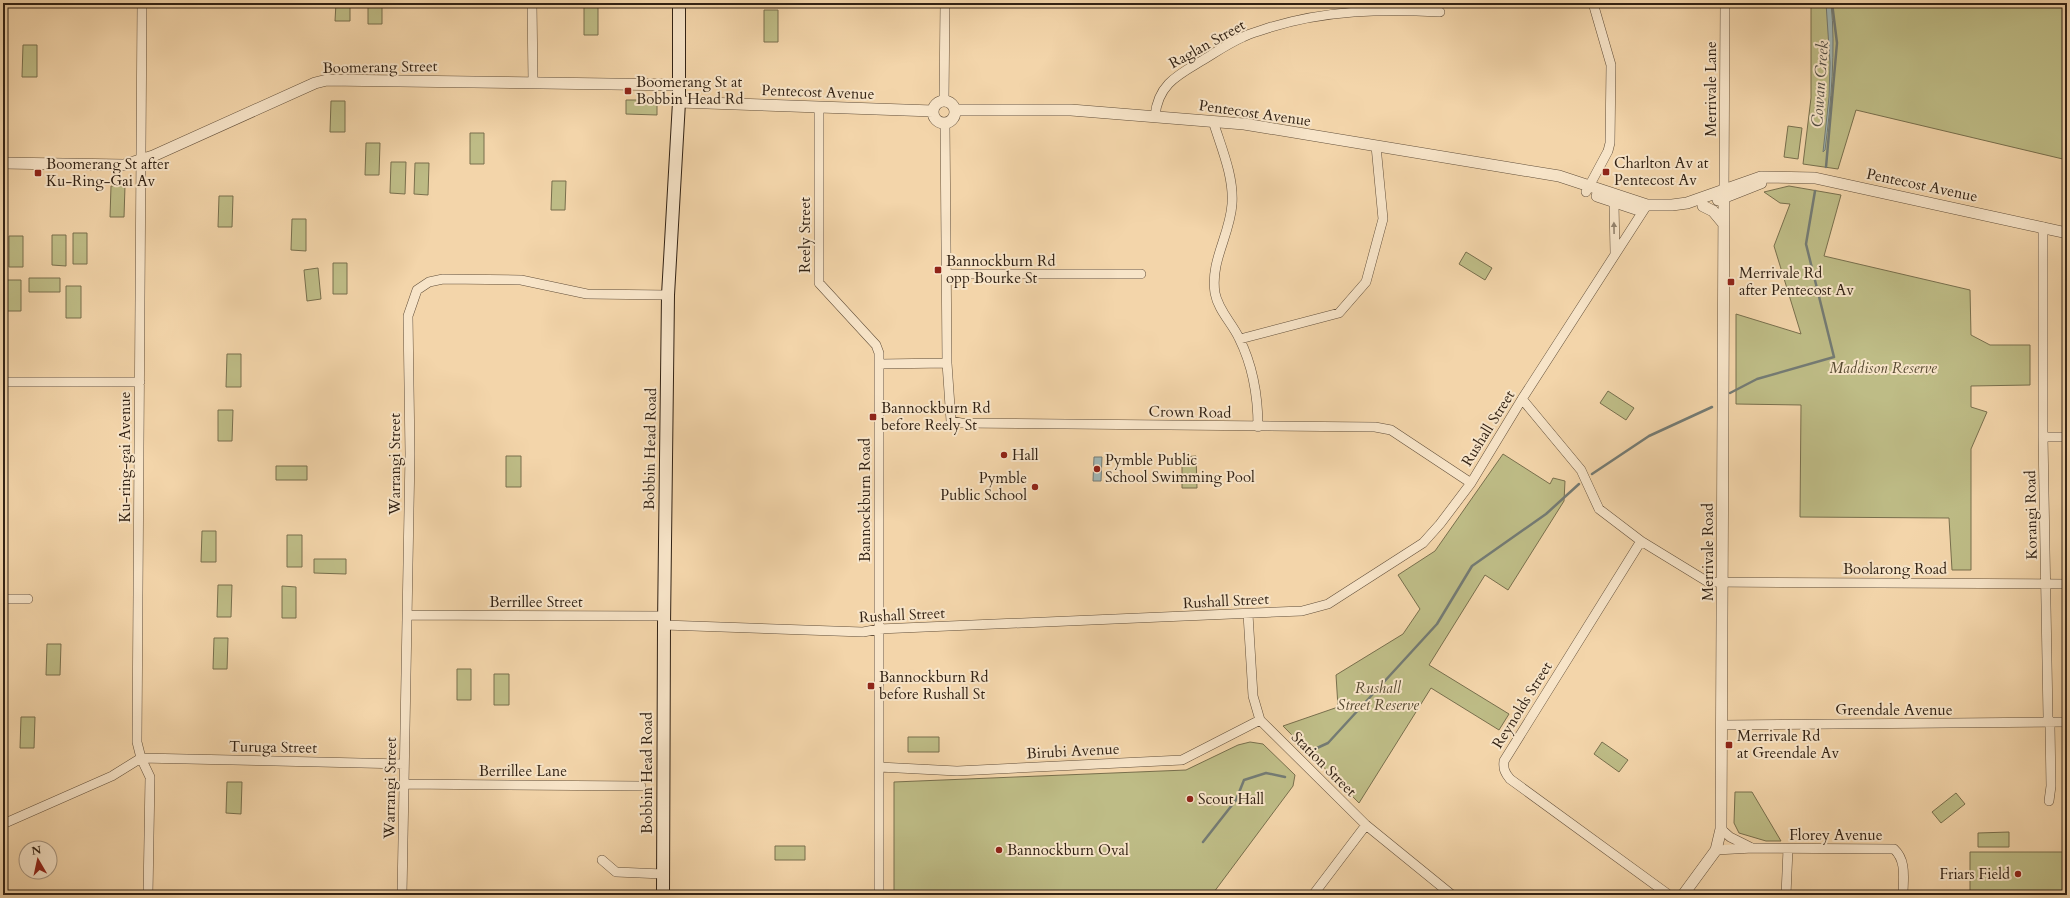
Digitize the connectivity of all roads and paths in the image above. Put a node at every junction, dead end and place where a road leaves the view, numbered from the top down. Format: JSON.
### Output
{"nodes":[{"id":1,"x":142,"y":3,"type":"edge"},
{"id":2,"x":532,"y":3,"type":"edge"},
{"id":3,"x":679,"y":3,"type":"edge"},
{"id":4,"x":945,"y":3,"type":"edge"},
{"id":5,"x":1593,"y":3,"type":"edge"},
{"id":6,"x":1725,"y":3,"type":"edge"},
{"id":7,"x":1400,"y":6,"type":"edge"},
{"id":8,"x":1440,"y":12,"type":"dead end"},
{"id":9,"x":532,"y":82,"type":"junction"},
{"id":10,"x":679,"y":85,"type":"junction"},
{"id":11,"x":944,"y":101,"type":"junction"},
{"id":12,"x":679,"y":102,"type":"junction"},
{"id":13,"x":819,"y":107,"type":"junction"},
{"id":14,"x":955,"y":110,"type":"junction"},
{"id":15,"x":933,"y":111,"type":"junction"},
{"id":16,"x":1155,"y":116,"type":"junction"},
{"id":17,"x":1213,"y":121,"type":"junction"},
{"id":18,"x":945,"y":123,"type":"junction"},
{"id":19,"x":1376,"y":146,"type":"junction"},
{"id":20,"x":141,"y":161,"type":"junction"},
{"id":21,"x":3,"y":163,"type":"edge"},
{"id":22,"x":1587,"y":189,"type":"junction"},
{"id":23,"x":1725,"y":194,"type":"junction"},
{"id":24,"x":1614,"y":203,"type":"junction"},
{"id":25,"x":1703,"y":206,"type":"junction"},
{"id":26,"x":1645,"y":208,"type":"junction"},
{"id":27,"x":1723,"y":223,"type":"junction"},
{"id":28,"x":2043,"y":227,"type":"junction"},
{"id":29,"x":2067,"y":233,"type":"edge"},
{"id":30,"x":1615,"y":253,"type":"junction"},
{"id":31,"x":946,"y":274,"type":"junction"},
{"id":32,"x":1141,"y":274,"type":"dead end"},
{"id":33,"x":668,"y":295,"type":"junction"},
{"id":34,"x":1240,"y":339,"type":"junction"},
{"id":35,"x":947,"y":363,"type":"junction"},
{"id":36,"x":879,"y":364,"type":"junction"},
{"id":37,"x":3,"y":382,"type":"edge"},
{"id":38,"x":140,"y":382,"type":"junction"},
{"id":39,"x":1522,"y":399,"type":"junction"},
{"id":40,"x":1258,"y":427,"type":"junction"},
{"id":41,"x":2043,"y":437,"type":"junction"},
{"id":42,"x":2067,"y":437,"type":"edge"},
{"id":43,"x":1471,"y":483,"type":"junction"},
{"id":44,"x":1641,"y":542,"type":"junction"},
{"id":45,"x":1722,"y":583,"type":"junction"},
{"id":46,"x":2046,"y":584,"type":"junction"},
{"id":47,"x":2067,"y":584,"type":"edge"},
{"id":48,"x":3,"y":599,"type":"edge"},
{"id":49,"x":28,"y":599,"type":"dead end"},
{"id":50,"x":1248,"y":614,"type":"junction"},
{"id":51,"x":408,"y":615,"type":"junction"},
{"id":52,"x":664,"y":621,"type":"junction"},
{"id":53,"x":879,"y":629,"type":"junction"},
{"id":54,"x":1260,"y":720,"type":"junction"},
{"id":55,"x":2049,"y":722,"type":"junction"},
{"id":56,"x":2067,"y":722,"type":"edge"},
{"id":57,"x":1722,"y":725,"type":"junction"},
{"id":58,"x":141,"y":758,"type":"junction"},
{"id":59,"x":404,"y":764,"type":"junction"},
{"id":60,"x":879,"y":767,"type":"junction"},
{"id":61,"x":404,"y":784,"type":"junction"},
{"id":62,"x":642,"y":786,"type":"dead end"},
{"id":63,"x":2049,"y":801,"type":"dead end"},
{"id":64,"x":3,"y":824,"type":"edge"},
{"id":65,"x":1366,"y":825,"type":"junction"},
{"id":66,"x":1721,"y":829,"type":"junction"},
{"id":67,"x":1753,"y":848,"type":"junction"},
{"id":68,"x":1788,"y":849,"type":"junction"},
{"id":69,"x":1716,"y":850,"type":"junction"},
{"id":70,"x":602,"y":860,"type":"dead end"},
{"id":71,"x":663,"y":874,"type":"junction"},
{"id":72,"x":148,"y":895,"type":"edge"},
{"id":73,"x":402,"y":895,"type":"edge"},
{"id":74,"x":663,"y":895,"type":"edge"},
{"id":75,"x":879,"y":895,"type":"edge"},
{"id":76,"x":1313,"y":895,"type":"edge"},
{"id":77,"x":1452,"y":895,"type":"edge"},
{"id":78,"x":1669,"y":895,"type":"edge"},
{"id":79,"x":1682,"y":895,"type":"edge"},
{"id":80,"x":1786,"y":895,"type":"edge"},
{"id":81,"x":1903,"y":895,"type":"edge"}],
"edges":[{"from":1,"to":20,"type":"street","name":"Ku-ring-gai Avenue"},
{"from":2,"to":9,"type":"street"},
{"from":3,"to":10,"type":"main road","name":"Bobbin Head Road"},
{"from":4,"to":11,"type":"street"},
{"from":5,"to":22,"type":"street"},
{"from":6,"to":23,"type":"street","name":"Merrivale Lane"},
{"from":7,"to":8,"type":"street","name":"Raglan Street"},
{"from":7,"to":16,"type":"street","name":"Raglan Street"},
{"from":9,"to":10,"type":"street","name":"Boomerang Street"},
{"from":9,"to":20,"type":"street","name":"Boomerang Street"},
{"from":10,"to":12,"type":"main road","name":"Bobbin Head Road"},
{"from":11,"to":14,"type":"street"},
{"from":11,"to":15,"type":"street"},
{"from":12,"to":13,"type":"street","name":"Pentecost Avenue"},
{"from":12,"to":33,"type":"main road","name":"Bobbin Head Road"},
{"from":13,"to":15,"type":"street","name":"Pentecost Avenue"},
{"from":13,"to":36,"type":"street","name":"Reely Street"},
{"from":14,"to":16,"type":"street","name":"Pentecost Avenue"},
{"from":14,"to":18,"type":"street"},
{"from":15,"to":18,"type":"street"},
{"from":16,"to":17,"type":"street","name":"Pentecost Avenue"},
{"from":17,"to":19,"type":"street","name":"Pentecost Avenue"},
{"from":17,"to":34,"type":"street"},
{"from":18,"to":31,"type":"street"},
{"from":19,"to":22,"type":"street","name":"Pentecost Avenue"},
{"from":19,"to":34,"type":"street"},
{"from":20,"to":21,"type":"street","name":"Boomerang Street"},
{"from":20,"to":38,"type":"street","name":"Ku-ring-gai Avenue"},
{"from":22,"to":24,"type":"street","name":"Pentecost Avenue"},
{"from":22,"to":26,"type":"street","name":"Pentecost Avenue"},
{"from":23,"to":25,"type":"street","name":"Pentecost Avenue"},
{"from":23,"to":26,"type":"street","name":"Pentecost Avenue"},
{"from":23,"to":27,"type":"street","name":"Merrivale Road"},
{"from":23,"to":28,"type":"street","name":"Pentecost Avenue"},
{"from":24,"to":26,"type":"street","name":"Pentecost Avenue"},
{"from":30,"to":24,"type":"street","one_way":true},
{"from":25,"to":26,"type":"street","name":"Pentecost Avenue"},
{"from":25,"to":27,"type":"street"},
{"from":26,"to":30,"type":"street","name":"Rushall Street"},
{"from":27,"to":45,"type":"street","name":"Merrivale Road"},
{"from":28,"to":29,"type":"street","name":"Pentecost Avenue"},
{"from":28,"to":41,"type":"street","name":"Korangi Road"},
{"from":30,"to":39,"type":"street","name":"Rushall Street"},
{"from":31,"to":32,"type":"street"},
{"from":31,"to":35,"type":"street"},
{"from":33,"to":51,"type":"street","name":"Warrangi Street"},
{"from":33,"to":52,"type":"main road","name":"Bobbin Head Road"},
{"from":34,"to":40,"type":"street"},
{"from":35,"to":36,"type":"street"},
{"from":35,"to":40,"type":"street","name":"Crown Road"},
{"from":36,"to":53,"type":"street","name":"Bannockburn Road"},
{"from":37,"to":38,"type":"street"},
{"from":38,"to":58,"type":"street","name":"Ku-ring-gai Avenue"},
{"from":39,"to":43,"type":"street","name":"Rushall Street"},
{"from":39,"to":44,"type":"street","name":"Boolarong Road"},
{"from":40,"to":43,"type":"street","name":"Crown Road"},
{"from":41,"to":42,"type":"street"},
{"from":41,"to":46,"type":"street","name":"Korangi Road"},
{"from":43,"to":50,"type":"street","name":"Rushall Street"},
{"from":44,"to":45,"type":"street","name":"Boolarong Road"},
{"from":44,"to":78,"type":"street","name":"Reynolds Street"},
{"from":45,"to":46,"type":"street","name":"Boolarong Road"},
{"from":45,"to":57,"type":"street","name":"Merrivale Road"},
{"from":46,"to":47,"type":"street","name":"Boolarong Road"},
{"from":46,"to":55,"type":"street","name":"Korangi Road"},
{"from":48,"to":49,"type":"street"},
{"from":50,"to":53,"type":"street","name":"Rushall Street"},
{"from":50,"to":54,"type":"street","name":"Station Street"},
{"from":51,"to":52,"type":"street","name":"Berrillee Street"},
{"from":51,"to":59,"type":"street","name":"Warrangi Street"},
{"from":52,"to":53,"type":"street","name":"Rushall Street"},
{"from":52,"to":71,"type":"main road","name":"Bobbin Head Road"},
{"from":53,"to":60,"type":"street","name":"Bannockburn Road"},
{"from":54,"to":60,"type":"street","name":"Birubi Avenue"},
{"from":54,"to":65,"type":"street","name":"Station Street"},
{"from":55,"to":56,"type":"street","name":"Greendale Avenue"},
{"from":55,"to":57,"type":"street","name":"Greendale Avenue"},
{"from":55,"to":63,"type":"street","name":"Korangi Road"},
{"from":57,"to":66,"type":"street","name":"Merrivale Road"},
{"from":58,"to":59,"type":"street","name":"Turuga Street"},
{"from":58,"to":64,"type":"street"},
{"from":58,"to":72,"type":"street","name":"Ku-ring-gai Avenue"},
{"from":59,"to":61,"type":"street","name":"Warrangi Street"},
{"from":60,"to":75,"type":"street","name":"Bannockburn Road"},
{"from":61,"to":62,"type":"street","name":"Berrillee Lane"},
{"from":61,"to":73,"type":"street","name":"Warrangi Street"},
{"from":65,"to":76,"type":"street"},
{"from":65,"to":77,"type":"street","name":"Station Street"},
{"from":66,"to":67,"type":"street","name":"Florey Avenue"},
{"from":66,"to":69,"type":"street","name":"Merrivale Road"},
{"from":67,"to":68,"type":"street","name":"Florey Avenue"},
{"from":67,"to":69,"type":"street","name":"Florey Avenue"},
{"from":68,"to":80,"type":"street"},
{"from":68,"to":81,"type":"street","name":"Florey Avenue"},
{"from":69,"to":79,"type":"street","name":"Merrivale Road"},
{"from":70,"to":71,"type":"street"},
{"from":71,"to":74,"type":"main road","name":"Bobbin Head Road"}]}
